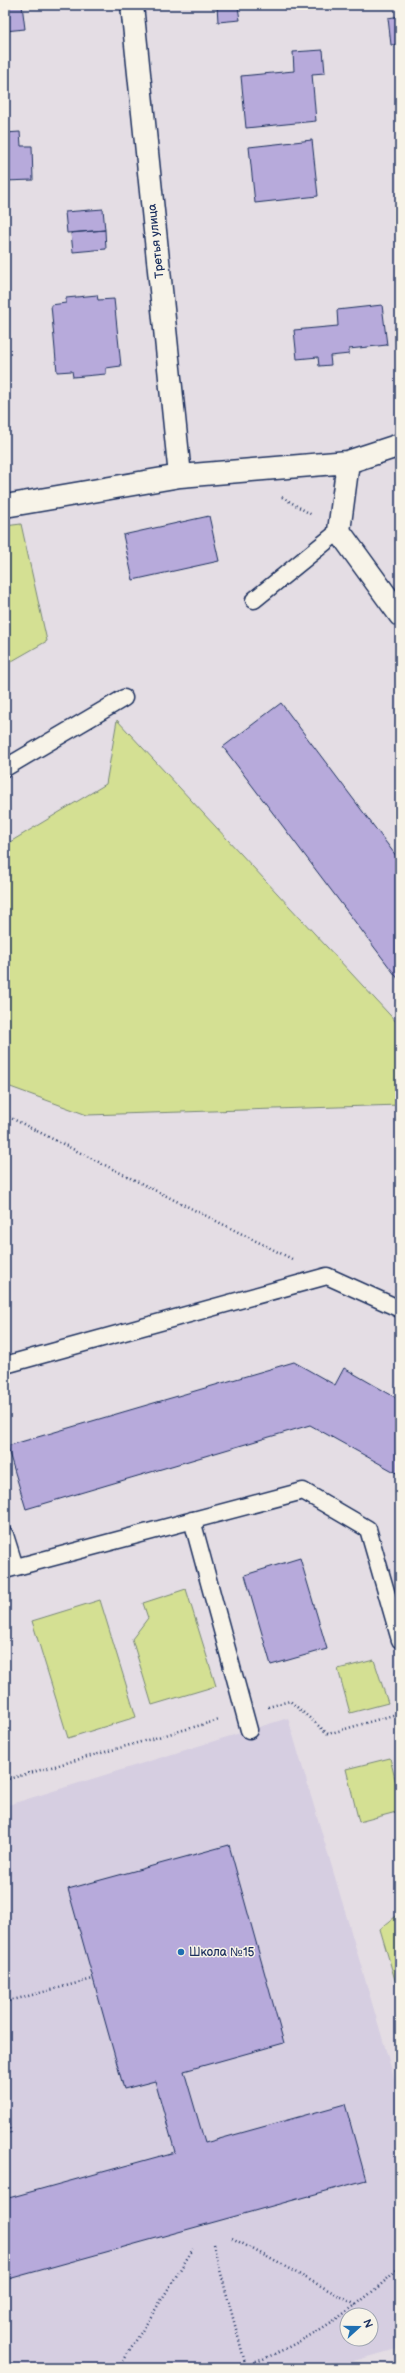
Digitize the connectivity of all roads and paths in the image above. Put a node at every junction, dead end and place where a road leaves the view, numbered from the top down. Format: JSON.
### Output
{"nodes":[{"id":1,"x":132,"y":5,"type":"edge"},
{"id":2,"x":400,"y":445,"type":"edge"},
{"id":3,"x":348,"y":462,"type":"junction"},
{"id":4,"x":180,"y":476,"type":"junction"},
{"id":5,"x":279,"y":495,"type":"dead end"},
{"id":6,"x":5,"y":506,"type":"edge"},
{"id":7,"x":339,"y":531,"type":"junction"},
{"id":8,"x":254,"y":600,"type":"dead end"},
{"id":9,"x":400,"y":615,"type":"edge"},
{"id":10,"x":124,"y":698,"type":"dead end"},
{"id":11,"x":5,"y":768,"type":"edge"},
{"id":12,"x":5,"y":1114,"type":"edge"},
{"id":13,"x":327,"y":1276,"type":"junction"},
{"id":14,"x":400,"y":1309,"type":"edge"},
{"id":15,"x":5,"y":1365,"type":"edge"},
{"id":16,"x":192,"y":1520,"type":"junction"},
{"id":17,"x":5,"y":1536,"type":"edge"},
{"id":18,"x":10,"y":1569,"type":"edge"},
{"id":19,"x":400,"y":1640,"type":"edge"},
{"id":20,"x":244,"y":1713,"type":"junction"},
{"id":21,"x":400,"y":1713,"type":"edge"},
{"id":22,"x":249,"y":1730,"type":"dead end"},
{"id":23,"x":5,"y":1780,"type":"edge"},
{"id":24,"x":93,"y":1979,"type":"dead end"},
{"id":25,"x":5,"y":2002,"type":"edge"},
{"id":26,"x":5,"y":2113,"type":"edge"},
{"id":27,"x":11,"y":2135,"type":"dead end"},
{"id":28,"x":232,"y":2238,"type":"dead end"},
{"id":29,"x":213,"y":2244,"type":"dead end"},
{"id":30,"x":193,"y":2249,"type":"dead end"},
{"id":31,"x":400,"y":2267,"type":"edge"},
{"id":32,"x":356,"y":2305,"type":"junction"},
{"id":33,"x":246,"y":2366,"type":"junction"},
{"id":34,"x":119,"y":2368,"type":"edge"},
{"id":35,"x":241,"y":2368,"type":"edge"}],
"edges":[{"from":1,"to":4,"type":"street","name":"Третья улица"},
{"from":2,"to":3,"type":"street"},
{"from":3,"to":4,"type":"street"},
{"from":3,"to":7,"type":"street"},
{"from":4,"to":6,"type":"street"},
{"from":5,"to":7,"type":"path"},
{"from":7,"to":8,"type":"lane"},
{"from":7,"to":9,"type":"street"},
{"from":10,"to":11,"type":"lane"},
{"from":12,"to":13,"type":"path"},
{"from":13,"to":14,"type":"lane"},
{"from":13,"to":15,"type":"lane"},
{"from":16,"to":18,"type":"lane"},
{"from":16,"to":19,"type":"lane"},
{"from":16,"to":20,"type":"lane"},
{"from":17,"to":18,"type":"lane"},
{"from":20,"to":21,"type":"path"},
{"from":20,"to":22,"type":"lane"},
{"from":20,"to":23,"type":"path"},
{"from":24,"to":25,"type":"path"},
{"from":26,"to":27,"type":"path"},
{"from":28,"to":32,"type":"path"},
{"from":29,"to":33,"type":"path"},
{"from":30,"to":34,"type":"path"},
{"from":31,"to":32,"type":"path"},
{"from":32,"to":33,"type":"path"},
{"from":33,"to":35,"type":"path"}]}
